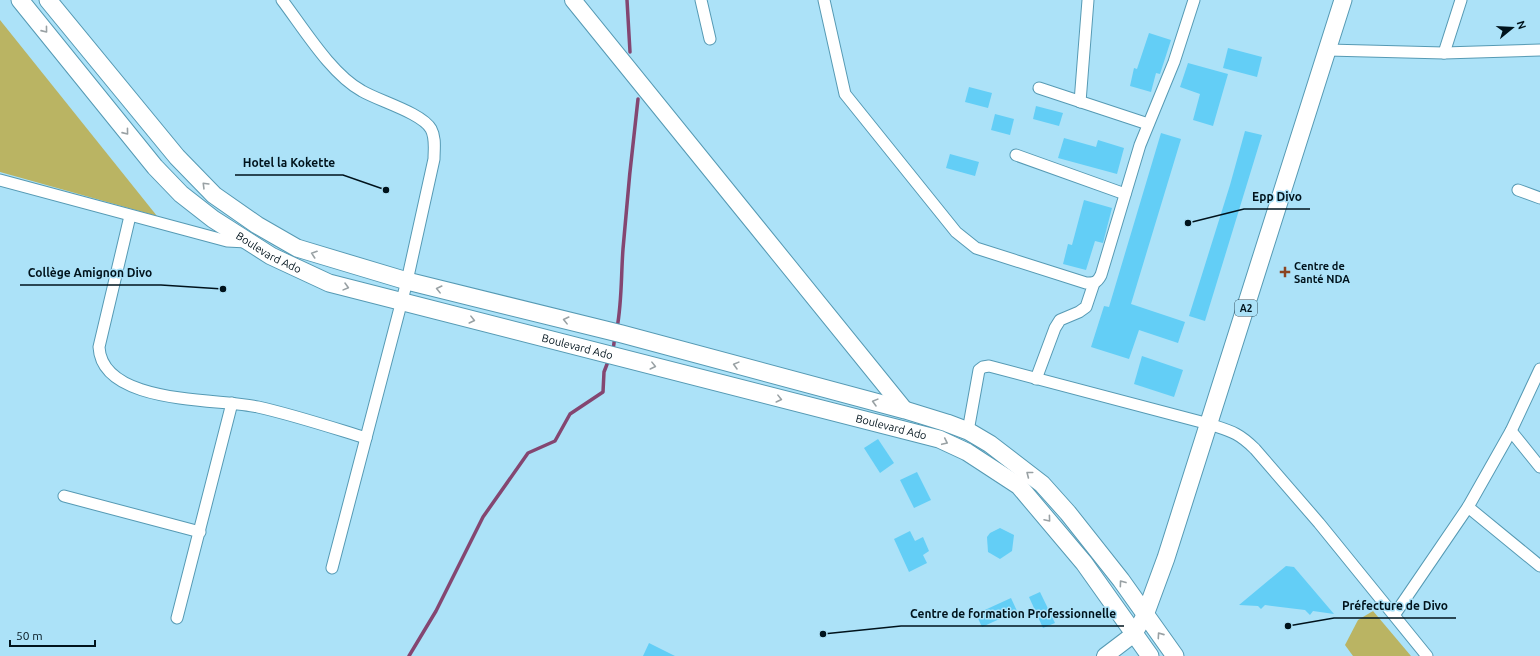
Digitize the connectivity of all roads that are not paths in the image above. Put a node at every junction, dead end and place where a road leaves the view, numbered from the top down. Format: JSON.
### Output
{"nodes":[{"id":1,"x":20,"y":0,"type":"edge"},
{"id":2,"x":48,"y":0,"type":"edge"},
{"id":3,"x":282,"y":0,"type":"edge"},
{"id":4,"x":572,"y":0,"type":"edge"},
{"id":5,"x":700,"y":0,"type":"edge"},
{"id":6,"x":824,"y":0,"type":"edge"},
{"id":7,"x":1088,"y":0,"type":"edge"},
{"id":8,"x":1194,"y":0,"type":"edge"},
{"id":9,"x":1343,"y":0,"type":"edge"},
{"id":10,"x":1461,"y":0,"type":"edge"},
{"id":11,"x":710,"y":39,"type":"dead end"},
{"id":12,"x":1328,"y":50,"type":"junction"},
{"id":13,"x":1540,"y":50,"type":"edge"},
{"id":14,"x":1444,"y":53,"type":"junction"},
{"id":15,"x":1039,"y":88,"type":"dead end"},
{"id":16,"x":1080,"y":102,"type":"junction"},
{"id":17,"x":1148,"y":124,"type":"junction"},
{"id":18,"x":1016,"y":155,"type":"dead end"},
{"id":19,"x":0,"y":180,"type":"edge"},
{"id":20,"x":1518,"y":190,"type":"dead end"},
{"id":21,"x":1125,"y":194,"type":"junction"},
{"id":22,"x":1540,"y":198,"type":"edge"},
{"id":23,"x":130,"y":216,"type":"junction"},
{"id":24,"x":248,"y":242,"type":"junction"},
{"id":25,"x":406,"y":281,"type":"junction"},
{"id":26,"x":1094,"y":283,"type":"junction"},
{"id":27,"x":401,"y":302,"type":"junction"},
{"id":28,"x":1540,"y":369,"type":"edge"},
{"id":29,"x":1036,"y":379,"type":"junction"},
{"id":30,"x":232,"y":403,"type":"junction"},
{"id":31,"x":905,"y":410,"type":"junction"},
{"id":32,"x":1209,"y":424,"type":"junction"},
{"id":33,"x":968,"y":431,"type":"junction"},
{"id":34,"x":1511,"y":431,"type":"junction"},
{"id":35,"x":366,"y":438,"type":"junction"},
{"id":36,"x":1540,"y":467,"type":"edge"},
{"id":37,"x":64,"y":496,"type":"dead end"},
{"id":38,"x":1468,"y":507,"type":"junction"},
{"id":39,"x":200,"y":532,"type":"junction"},
{"id":40,"x":1540,"y":566,"type":"edge"},
{"id":41,"x":332,"y":568,"type":"dead end"},
{"id":42,"x":1394,"y":614,"type":"junction"},
{"id":43,"x":1145,"y":615,"type":"junction"},
{"id":44,"x":177,"y":618,"type":"dead end"},
{"id":45,"x":1134,"y":634,"type":"junction"},
{"id":46,"x":1105,"y":656,"type":"edge"},
{"id":47,"x":1150,"y":656,"type":"edge"},
{"id":48,"x":1175,"y":656,"type":"edge"},
{"id":49,"x":1428,"y":656,"type":"edge"}],
"edges":[{"from":1,"to":24,"type":"main road","name":"Boulevard Ado","one_way":true},
{"from":25,"to":2,"type":"main road","name":"Boulevard Ado","one_way":true},
{"from":3,"to":25,"type":"street"},
{"from":4,"to":31,"type":"street"},
{"from":5,"to":11,"type":"street"},
{"from":6,"to":26,"type":"street"},
{"from":7,"to":16,"type":"street"},
{"from":8,"to":17,"type":"street"},
{"from":9,"to":12,"type":"main road","number":"A2"},
{"from":10,"to":14,"type":"street"},
{"from":12,"to":14,"type":"street"},
{"from":12,"to":32,"type":"main road","number":"A2"},
{"from":13,"to":14,"type":"street"},
{"from":15,"to":16,"type":"street"},
{"from":16,"to":17,"type":"street"},
{"from":17,"to":21,"type":"street"},
{"from":18,"to":21,"type":"street"},
{"from":19,"to":23,"type":"street"},
{"from":20,"to":22,"type":"street"},
{"from":21,"to":26,"type":"street"},
{"from":23,"to":24,"type":"street"},
{"from":23,"to":30,"type":"street"},
{"from":24,"to":27,"type":"main road","name":"Boulevard Ado","one_way":true},
{"from":25,"to":27,"type":"street"},
{"from":31,"to":25,"type":"main road","name":"Boulevard Ado","one_way":true},
{"from":26,"to":29,"type":"street"},
{"from":27,"to":35,"type":"street"},
{"from":27,"to":45,"type":"main road","name":"Boulevard Ado","one_way":true},
{"from":28,"to":34,"type":"street"},
{"from":29,"to":32,"type":"street"},
{"from":29,"to":33,"type":"street"},
{"from":30,"to":35,"type":"street"},
{"from":30,"to":39,"type":"street"},
{"from":31,"to":33,"type":"main road","name":"Boulevard Ado"},
{"from":32,"to":42,"type":"street"},
{"from":32,"to":43,"type":"main road","number":"A2"},
{"from":43,"to":33,"type":"main road","name":"Boulevard Ado","one_way":true},
{"from":34,"to":36,"type":"street"},
{"from":34,"to":38,"type":"street"},
{"from":35,"to":41,"type":"street"},
{"from":37,"to":39,"type":"street"},
{"from":38,"to":40,"type":"street"},
{"from":38,"to":42,"type":"street"},
{"from":39,"to":44,"type":"street"},
{"from":42,"to":49,"type":"street"},
{"from":43,"to":45,"type":"street"},
{"from":48,"to":43,"type":"main road","name":"Boulevard Ado","one_way":true},
{"from":45,"to":46,"type":"street"},
{"from":45,"to":47,"type":"main road","name":"Boulevard Ado"}]}
